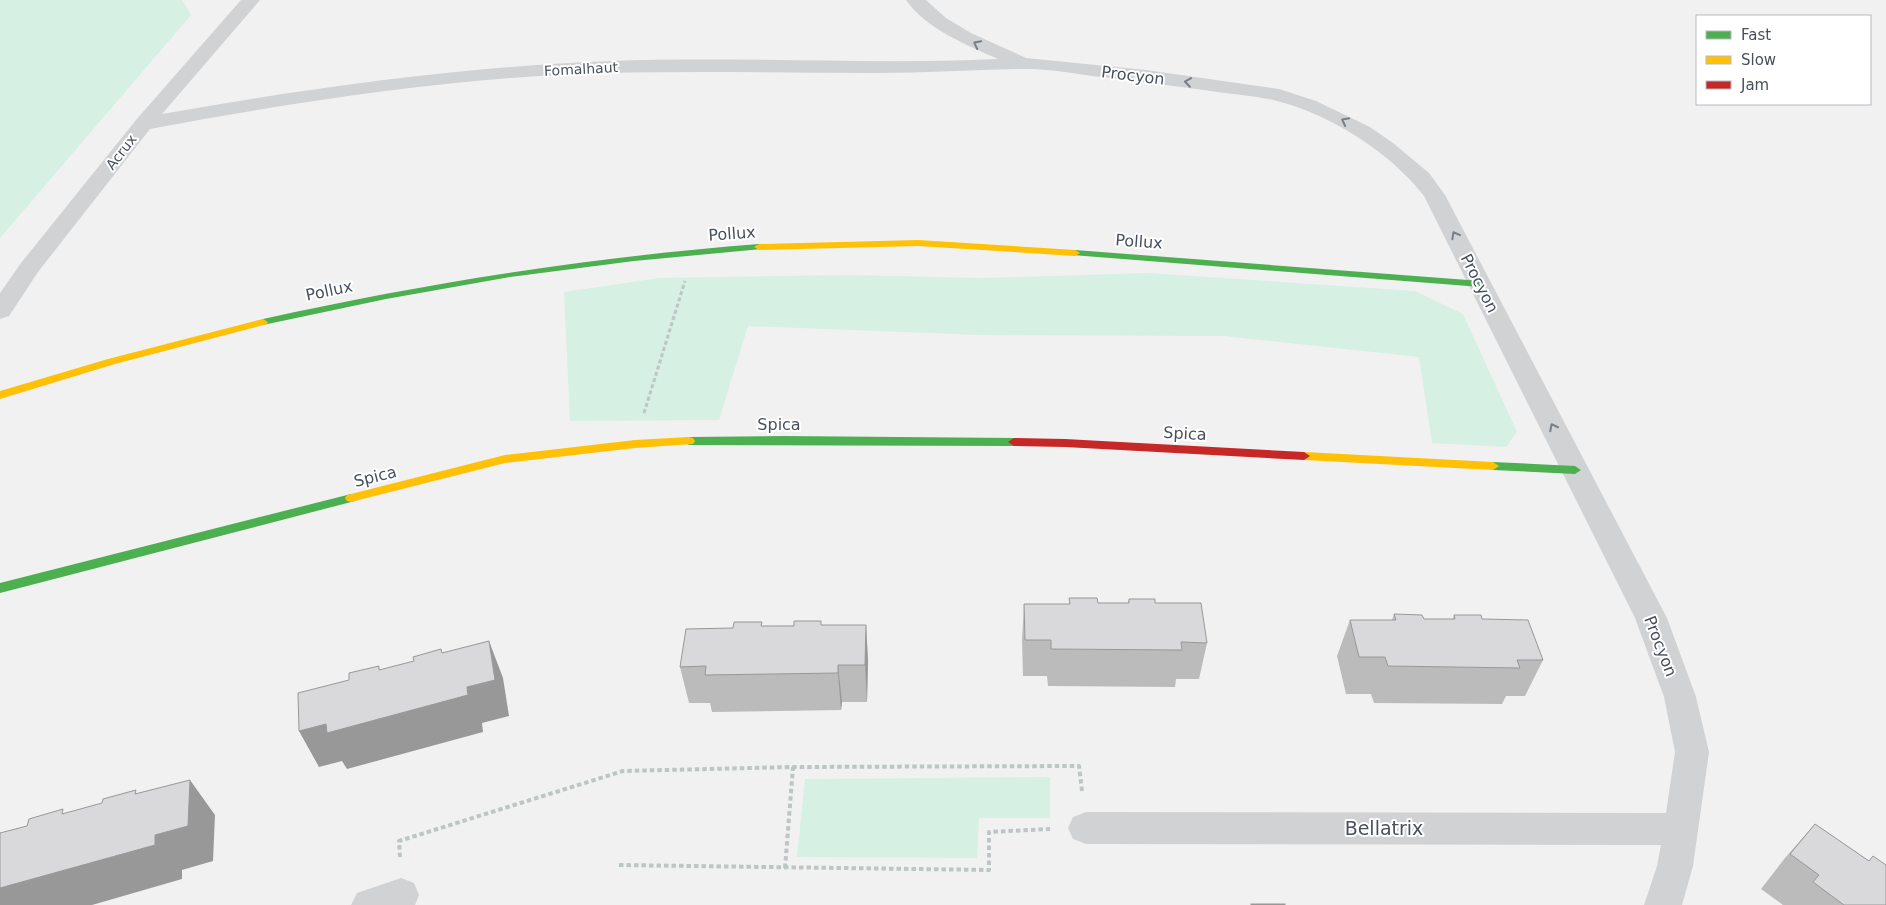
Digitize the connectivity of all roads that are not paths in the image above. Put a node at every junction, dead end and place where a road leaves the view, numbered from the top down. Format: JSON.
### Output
{"nodes":[{"id":1,"x":251,"y":0,"type":"edge"},
{"id":2,"x":915,"y":0,"type":"edge"},
{"id":3,"x":1022,"y":63,"type":"junction"},
{"id":4,"x":143,"y":124,"type":"junction"},
{"id":5,"x":1481,"y":284,"type":"junction"},
{"id":6,"x":0,"y":310,"type":"edge"},
{"id":7,"x":0,"y":395,"type":"edge"},
{"id":8,"x":1575,"y":470,"type":"junction"},
{"id":9,"x":0,"y":588,"type":"edge"},
{"id":10,"x":1086,"y":828,"type":"road end"},
{"id":11,"x":1682,"y":828,"type":"junction"},
{"id":12,"x":1663,"y":905,"type":"edge"}],
"edges":[{"from":1,"to":4,"type":"street","name":"Acrux"},
{"from":3,"to":2,"type":"street","name":"Procyon","one_way":true},
{"from":3,"to":4,"type":"street","name":"Fomalhaut"},
{"from":5,"to":3,"type":"street","name":"Procyon","one_way":true},
{"from":4,"to":6,"type":"street","name":"Acrux"},
{"from":5,"to":7,"type":"street","name":"Pollux"},
{"from":8,"to":5,"type":"street","name":"Procyon","one_way":true},
{"from":8,"to":9,"type":"street","name":"Spica"},
{"from":8,"to":11,"type":"street","name":"Procyon"},
{"from":10,"to":11,"type":"street","name":"Bellatrix"},
{"from":11,"to":12,"type":"street","name":"Procyon"}]}
